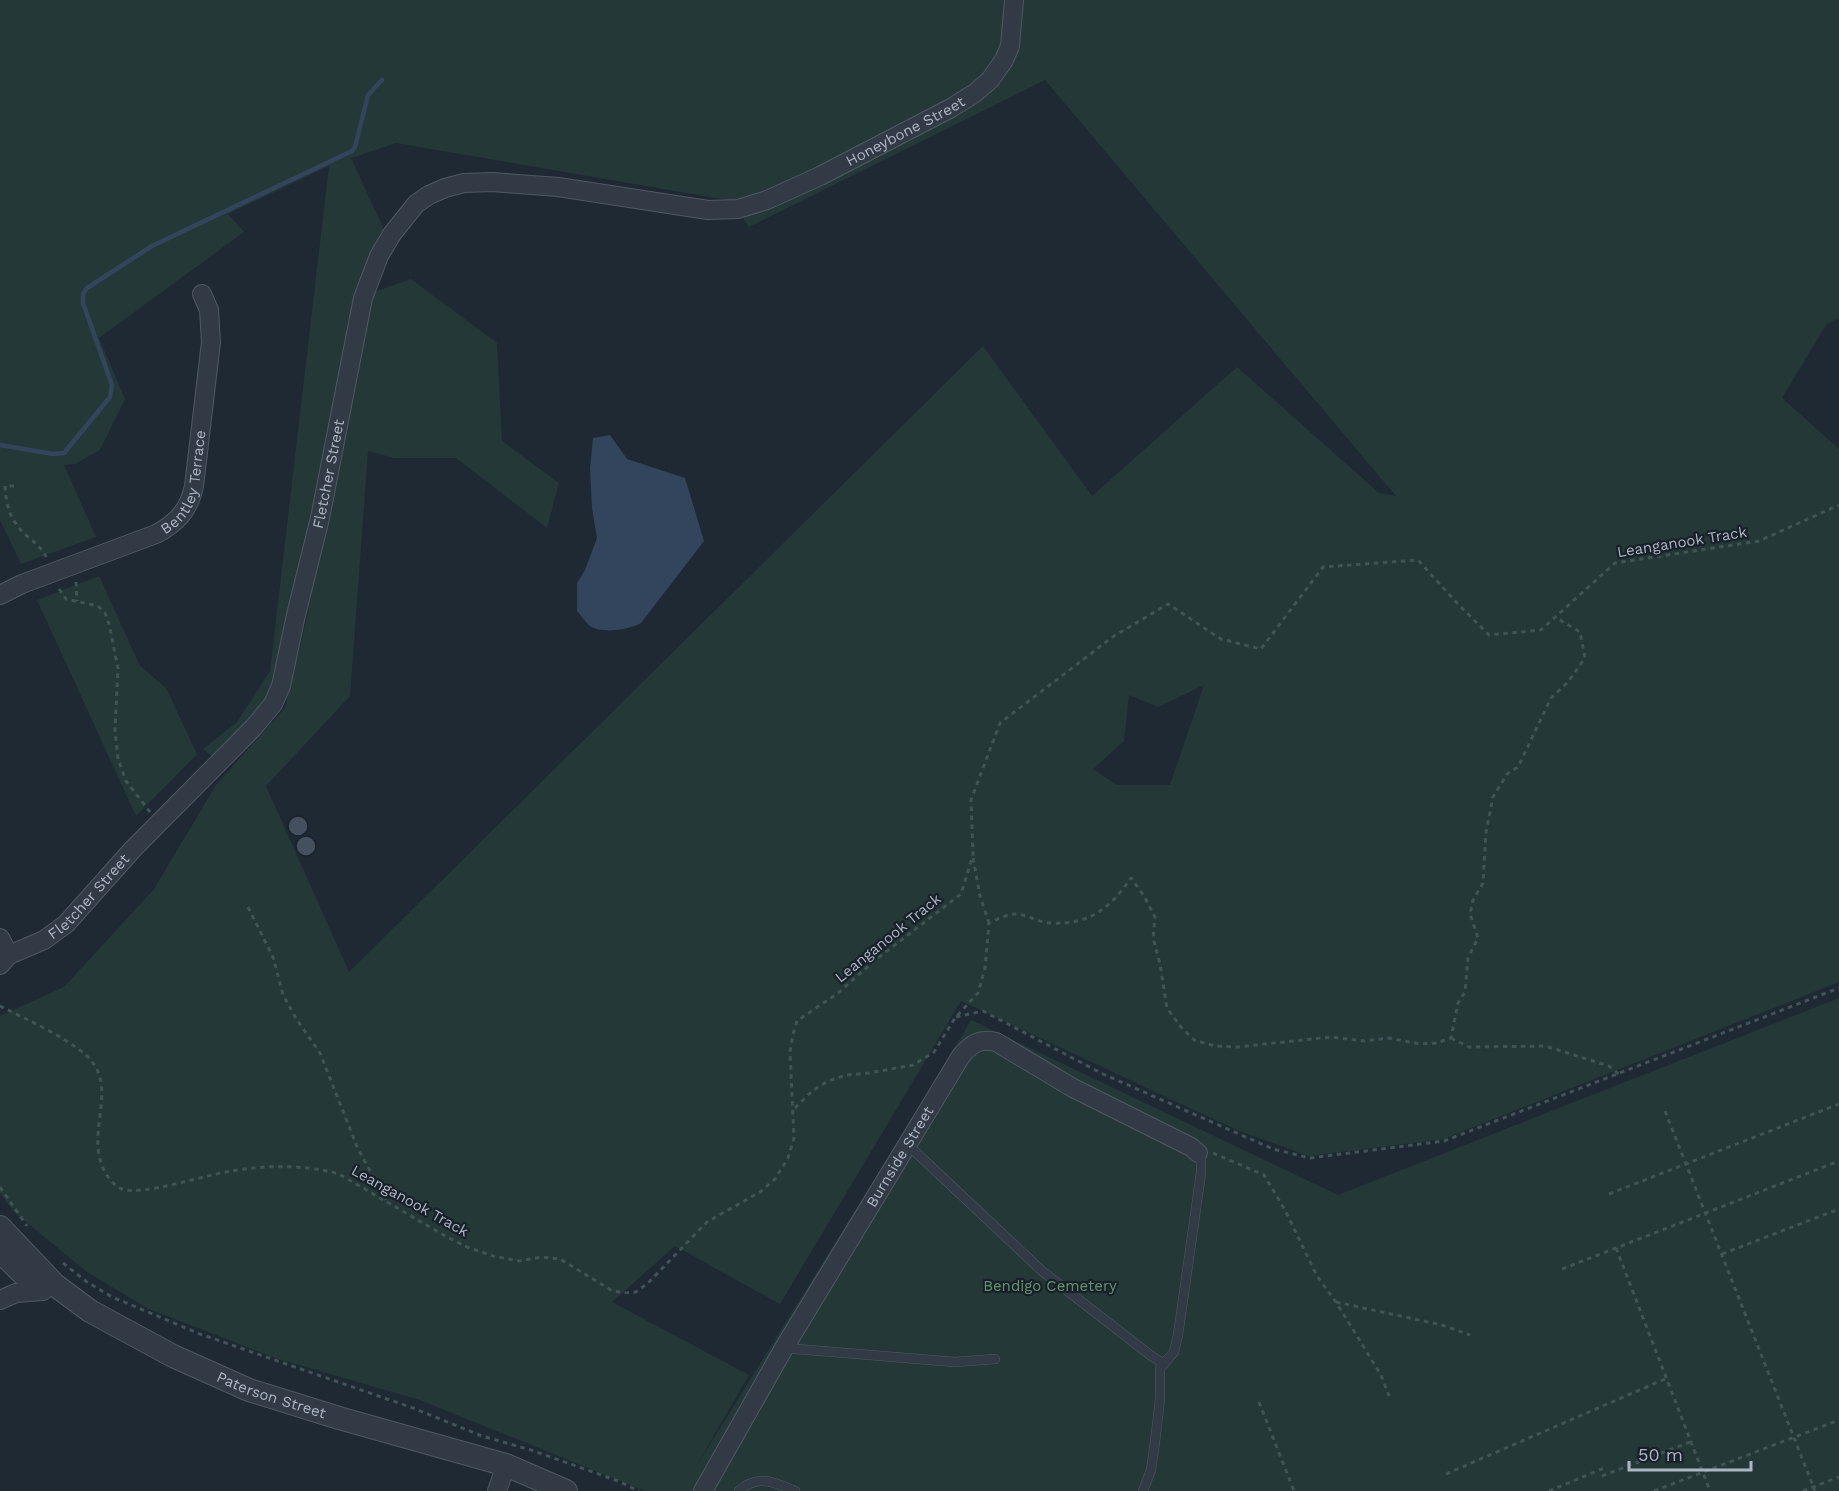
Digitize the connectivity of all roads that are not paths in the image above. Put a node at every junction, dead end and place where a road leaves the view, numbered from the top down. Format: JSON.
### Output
{"nodes":[{"id":1,"x":1014,"y":0,"type":"edge"},
{"id":2,"x":738,"y":209,"type":"joint"},
{"id":3,"x":202,"y":294,"type":"dead end"},
{"id":4,"x":0,"y":595,"type":"edge"},
{"id":5,"x":0,"y":938,"type":"edge"},
{"id":6,"x":5,"y":960,"type":"edge"},
{"id":7,"x":907,"y":1143,"type":"junction"},
{"id":8,"x":1198,"y":1154,"type":"joint"},
{"id":9,"x":7,"y":1241,"type":"edge"},
{"id":10,"x":43,"y":1291,"type":"junction"},
{"id":11,"x":0,"y":1300,"type":"edge"},
{"id":12,"x":90,"y":1311,"type":"junction"},
{"id":13,"x":783,"y":1348,"type":"junction"},
{"id":14,"x":995,"y":1359,"type":"dead end"},
{"id":15,"x":1164,"y":1364,"type":"junction"},
{"id":16,"x":506,"y":1465,"type":"junction"},
{"id":17,"x":497,"y":1491,"type":"edge"},
{"id":18,"x":566,"y":1491,"type":"edge"},
{"id":19,"x":703,"y":1491,"type":"edge"},
{"id":20,"x":739,"y":1491,"type":"edge"},
{"id":21,"x":795,"y":1491,"type":"edge"},
{"id":22,"x":1143,"y":1491,"type":"edge"}],
"edges":[{"from":1,"to":2,"type":"street","name":"Honeybone Street"},
{"from":2,"to":6,"type":"street","name":"Fletcher Street"},
{"from":3,"to":4,"type":"street","name":"Bentley Terrace"},
{"from":5,"to":6,"type":"street"},
{"from":7,"to":8,"type":"street","name":"Burnside Street"},
{"from":7,"to":13,"type":"street","name":"Burnside Street"},
{"from":7,"to":15,"type":"lane"},
{"from":8,"to":15,"type":"lane"},
{"from":9,"to":10,"type":"street"},
{"from":9,"to":12,"type":"street","name":"Paterson Street"},
{"from":10,"to":11,"type":"street"},
{"from":10,"to":12,"type":"street"},
{"from":12,"to":16,"type":"street","name":"Paterson Street"},
{"from":13,"to":14,"type":"lane"},
{"from":13,"to":19,"type":"street","name":"Burnside Street"},
{"from":15,"to":22,"type":"lane"},
{"from":16,"to":17,"type":"street"},
{"from":16,"to":18,"type":"street","name":"Paterson Street"},
{"from":20,"to":21,"type":"lane"}]}
